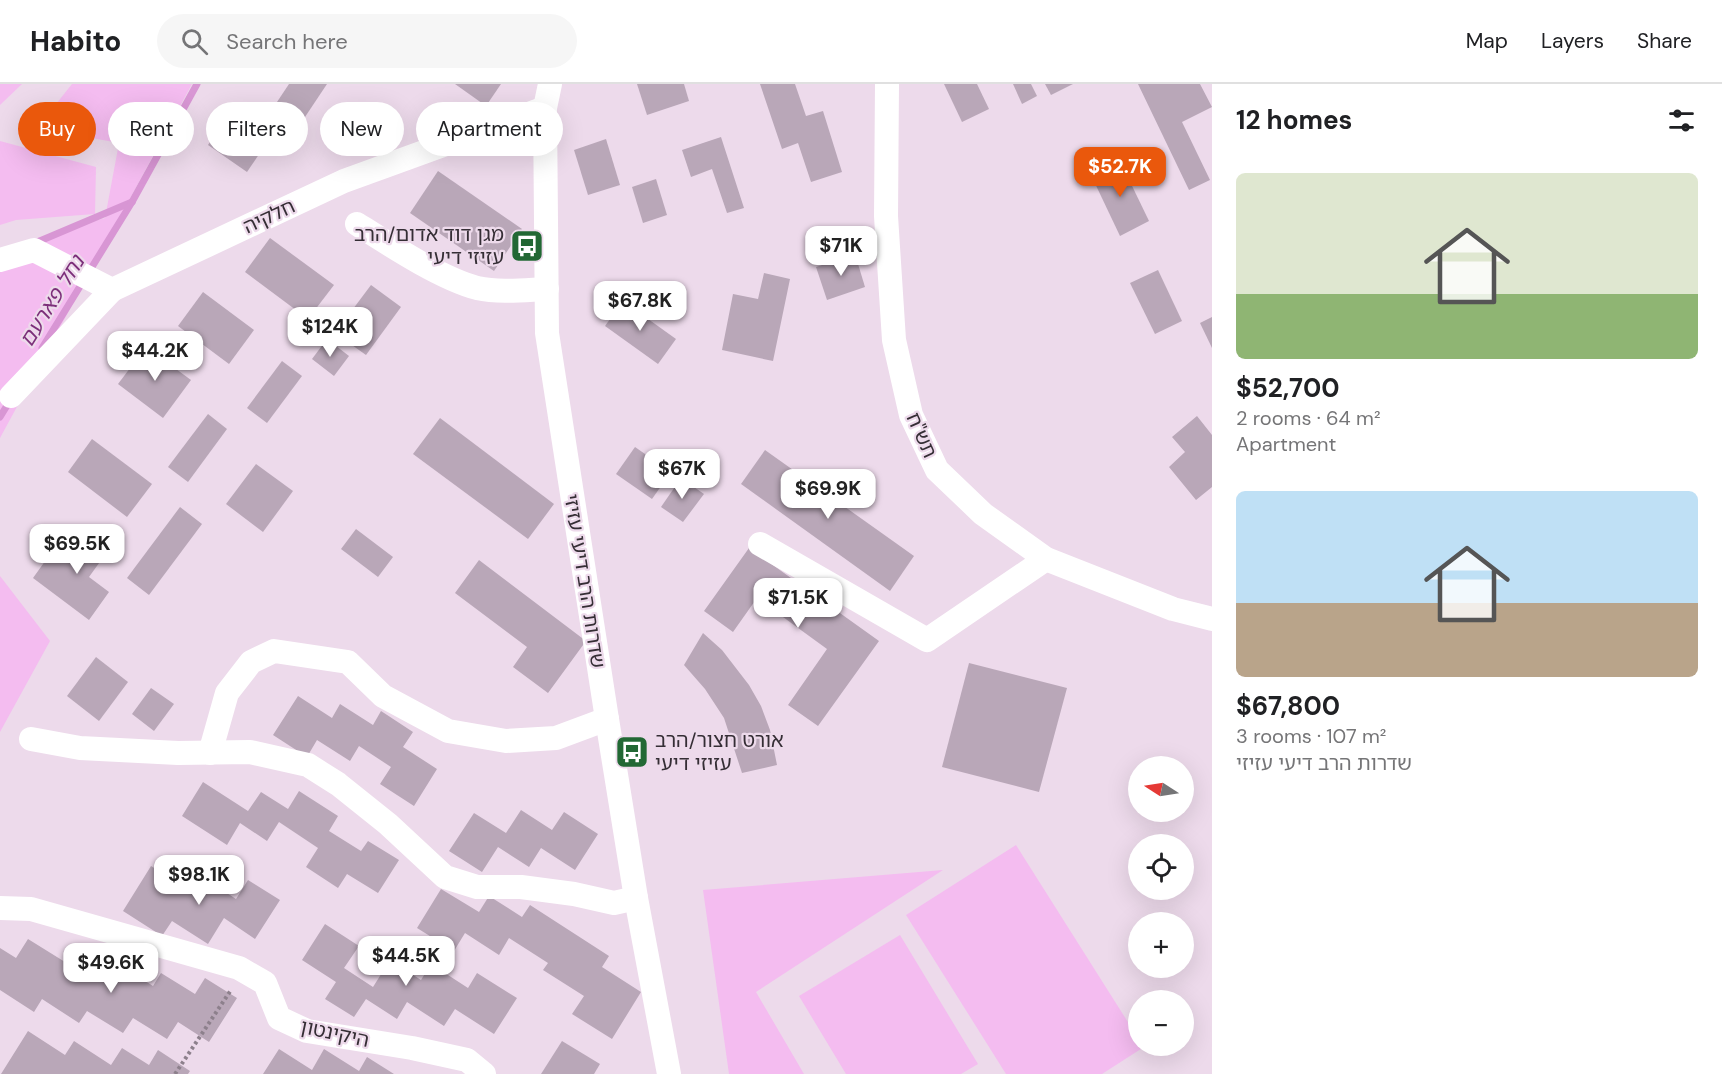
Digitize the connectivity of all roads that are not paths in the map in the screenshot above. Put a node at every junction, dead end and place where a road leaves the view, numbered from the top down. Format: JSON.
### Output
{"nodes":[{"id":1,"x":550,"y":84,"type":"edge"},
{"id":2,"x":887,"y":84,"type":"edge"},
{"id":3,"x":547,"y":102,"type":"edge"},
{"id":4,"x":416,"y":155,"type":"edge"},
{"id":5,"x":546,"y":156,"type":"edge"},
{"id":6,"x":357,"y":224,"type":"dead end"},
{"id":7,"x":0,"y":260,"type":"edge"},
{"id":8,"x":547,"y":289,"type":"junction"},
{"id":9,"x":112,"y":290,"type":"junction"},
{"id":10,"x":11,"y":396,"type":"dead end"},
{"id":11,"x":760,"y":544,"type":"dead end"},
{"id":12,"x":1047,"y":559,"type":"junction"},
{"id":13,"x":1212,"y":619,"type":"edge"},
{"id":14,"x":607,"y":719,"type":"junction"},
{"id":15,"x":31,"y":739,"type":"dead end"},
{"id":16,"x":210,"y":753,"type":"junction"},
{"id":17,"x":636,"y":898,"type":"junction"},
{"id":18,"x":0,"y":908,"type":"edge"},
{"id":19,"x":483,"y":1074,"type":"edge"},
{"id":20,"x":669,"y":1074,"type":"edge"}],
"edges":[{"from":1,"to":3,"type":"street","name":"שדרות הרב דיעי עזיזי"},
{"from":2,"to":12,"type":"street","name":"תש\"ח"},
{"from":4,"to":9,"type":"street","name":"חלקיה"},
{"from":5,"to":8,"type":"street","name":"שדרות הרב דיעי עזיזי"},
{"from":6,"to":8,"type":"street"},
{"from":7,"to":9,"type":"street"},
{"from":8,"to":14,"type":"street","name":"שדרות הרב דיעי עזיזי"},
{"from":9,"to":10,"type":"street"},
{"from":11,"to":12,"type":"street"},
{"from":12,"to":13,"type":"street","name":"תש\"ח"},
{"from":14,"to":16,"type":"street"},
{"from":14,"to":17,"type":"street","name":"שדרות הרב דיעי עזיזי"},
{"from":15,"to":16,"type":"street"},
{"from":16,"to":17,"type":"street"},
{"from":17,"to":20,"type":"street","name":"שדרות הרב דיעי עזיזי"},
{"from":18,"to":19,"type":"street","name":"היקינטון"}]}
